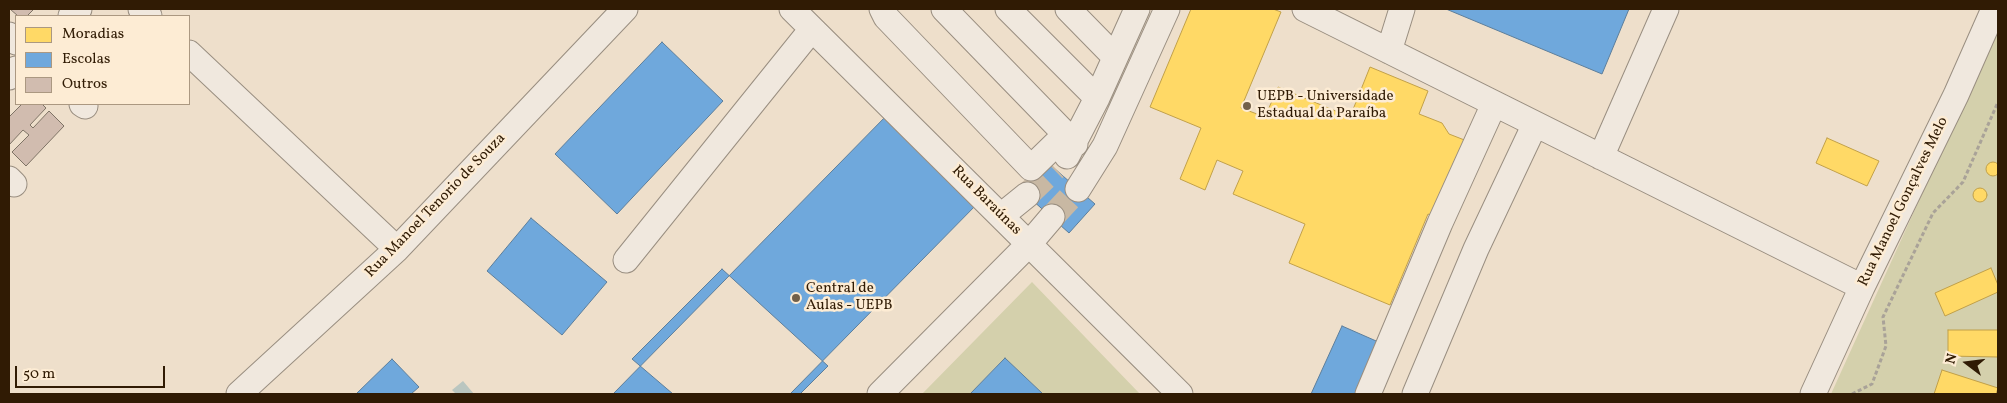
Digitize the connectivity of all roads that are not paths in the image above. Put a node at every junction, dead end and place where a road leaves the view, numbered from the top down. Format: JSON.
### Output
{"nodes":[{"id":1,"x":625,"y":9,"type":"edge"},
{"id":2,"x":792,"y":9,"type":"edge"},
{"id":3,"x":882,"y":9,"type":"edge"},
{"id":4,"x":944,"y":9,"type":"edge"},
{"id":5,"x":1008,"y":9,"type":"edge"},
{"id":6,"x":1068,"y":9,"type":"edge"},
{"id":7,"x":1136,"y":9,"type":"edge"},
{"id":8,"x":1168,"y":9,"type":"edge"},
{"id":9,"x":1305,"y":9,"type":"edge"},
{"id":10,"x":1402,"y":9,"type":"edge"},
{"id":11,"x":1666,"y":9,"type":"edge"},
{"id":12,"x":1994,"y":9,"type":"edge"},
{"id":13,"x":812,"y":29,"type":"junction"},
{"id":14,"x":1389,"y":51,"type":"junction"},
{"id":15,"x":190,"y":55,"type":"edge"},
{"id":16,"x":1115,"y":57,"type":"junction"},
{"id":17,"x":1096,"y":98,"type":"junction"},
{"id":18,"x":1494,"y":104,"type":"junction"},
{"id":19,"x":1535,"y":124,"type":"junction"},
{"id":20,"x":1070,"y":139,"type":"junction"},
{"id":21,"x":1601,"y":158,"type":"junction"},
{"id":22,"x":1027,"y":195,"type":"tunnel mouth"},
{"id":23,"x":1001,"y":216,"type":"junction"},
{"id":24,"x":1052,"y":217,"type":"tunnel mouth"},
{"id":25,"x":1029,"y":244,"type":"junction"},
{"id":26,"x":397,"y":249,"type":"junction"},
{"id":27,"x":626,"y":260,"type":"dead end"},
{"id":28,"x":1862,"y":287,"type":"junction"},
{"id":29,"x":1169,"y":391,"type":"edge"},
{"id":30,"x":239,"y":394,"type":"edge"},
{"id":31,"x":880,"y":394,"type":"edge"},
{"id":32,"x":1368,"y":394,"type":"edge"},
{"id":33,"x":1415,"y":394,"type":"edge"},
{"id":34,"x":1813,"y":394,"type":"edge"}],
"edges":[{"from":1,"to":26,"type":"street","name":"Rua Manoel Tenorio de Souza"},
{"from":2,"to":13,"type":"street","name":"Rua Baraúnas"},
{"from":3,"to":20,"type":"street"},
{"from":4,"to":20,"type":"street"},
{"from":5,"to":17,"type":"street"},
{"from":6,"to":16,"type":"street"},
{"from":7,"to":16,"type":"street"},
{"from":8,"to":20,"type":"street"},
{"from":9,"to":14,"type":"street"},
{"from":10,"to":14,"type":"street"},
{"from":11,"to":21,"type":"street"},
{"from":12,"to":28,"type":"street","name":"Rua Manoel Gonçalves Melo"},
{"from":13,"to":23,"type":"street","name":"Rua Baraúnas"},
{"from":13,"to":27,"type":"street"},
{"from":14,"to":18,"type":"street"},
{"from":15,"to":26,"type":"street"},
{"from":16,"to":17,"type":"street"},
{"from":17,"to":20,"type":"street"},
{"from":18,"to":19,"type":"street"},
{"from":18,"to":32,"type":"street"},
{"from":19,"to":21,"type":"street"},
{"from":19,"to":33,"type":"street"},
{"from":21,"to":28,"type":"street"},
{"from":22,"to":23,"type":"street"},
{"from":23,"to":25,"type":"street","name":"Rua Baraúnas"},
{"from":24,"to":25,"type":"street"},
{"from":25,"to":29,"type":"street","name":"Rua Baraúnas"},
{"from":25,"to":31,"type":"street"},
{"from":26,"to":30,"type":"street","name":"Rua Manoel Tenorio de Souza"},
{"from":28,"to":34,"type":"street","name":"Rua Manoel Gonçalves Melo"}]}
